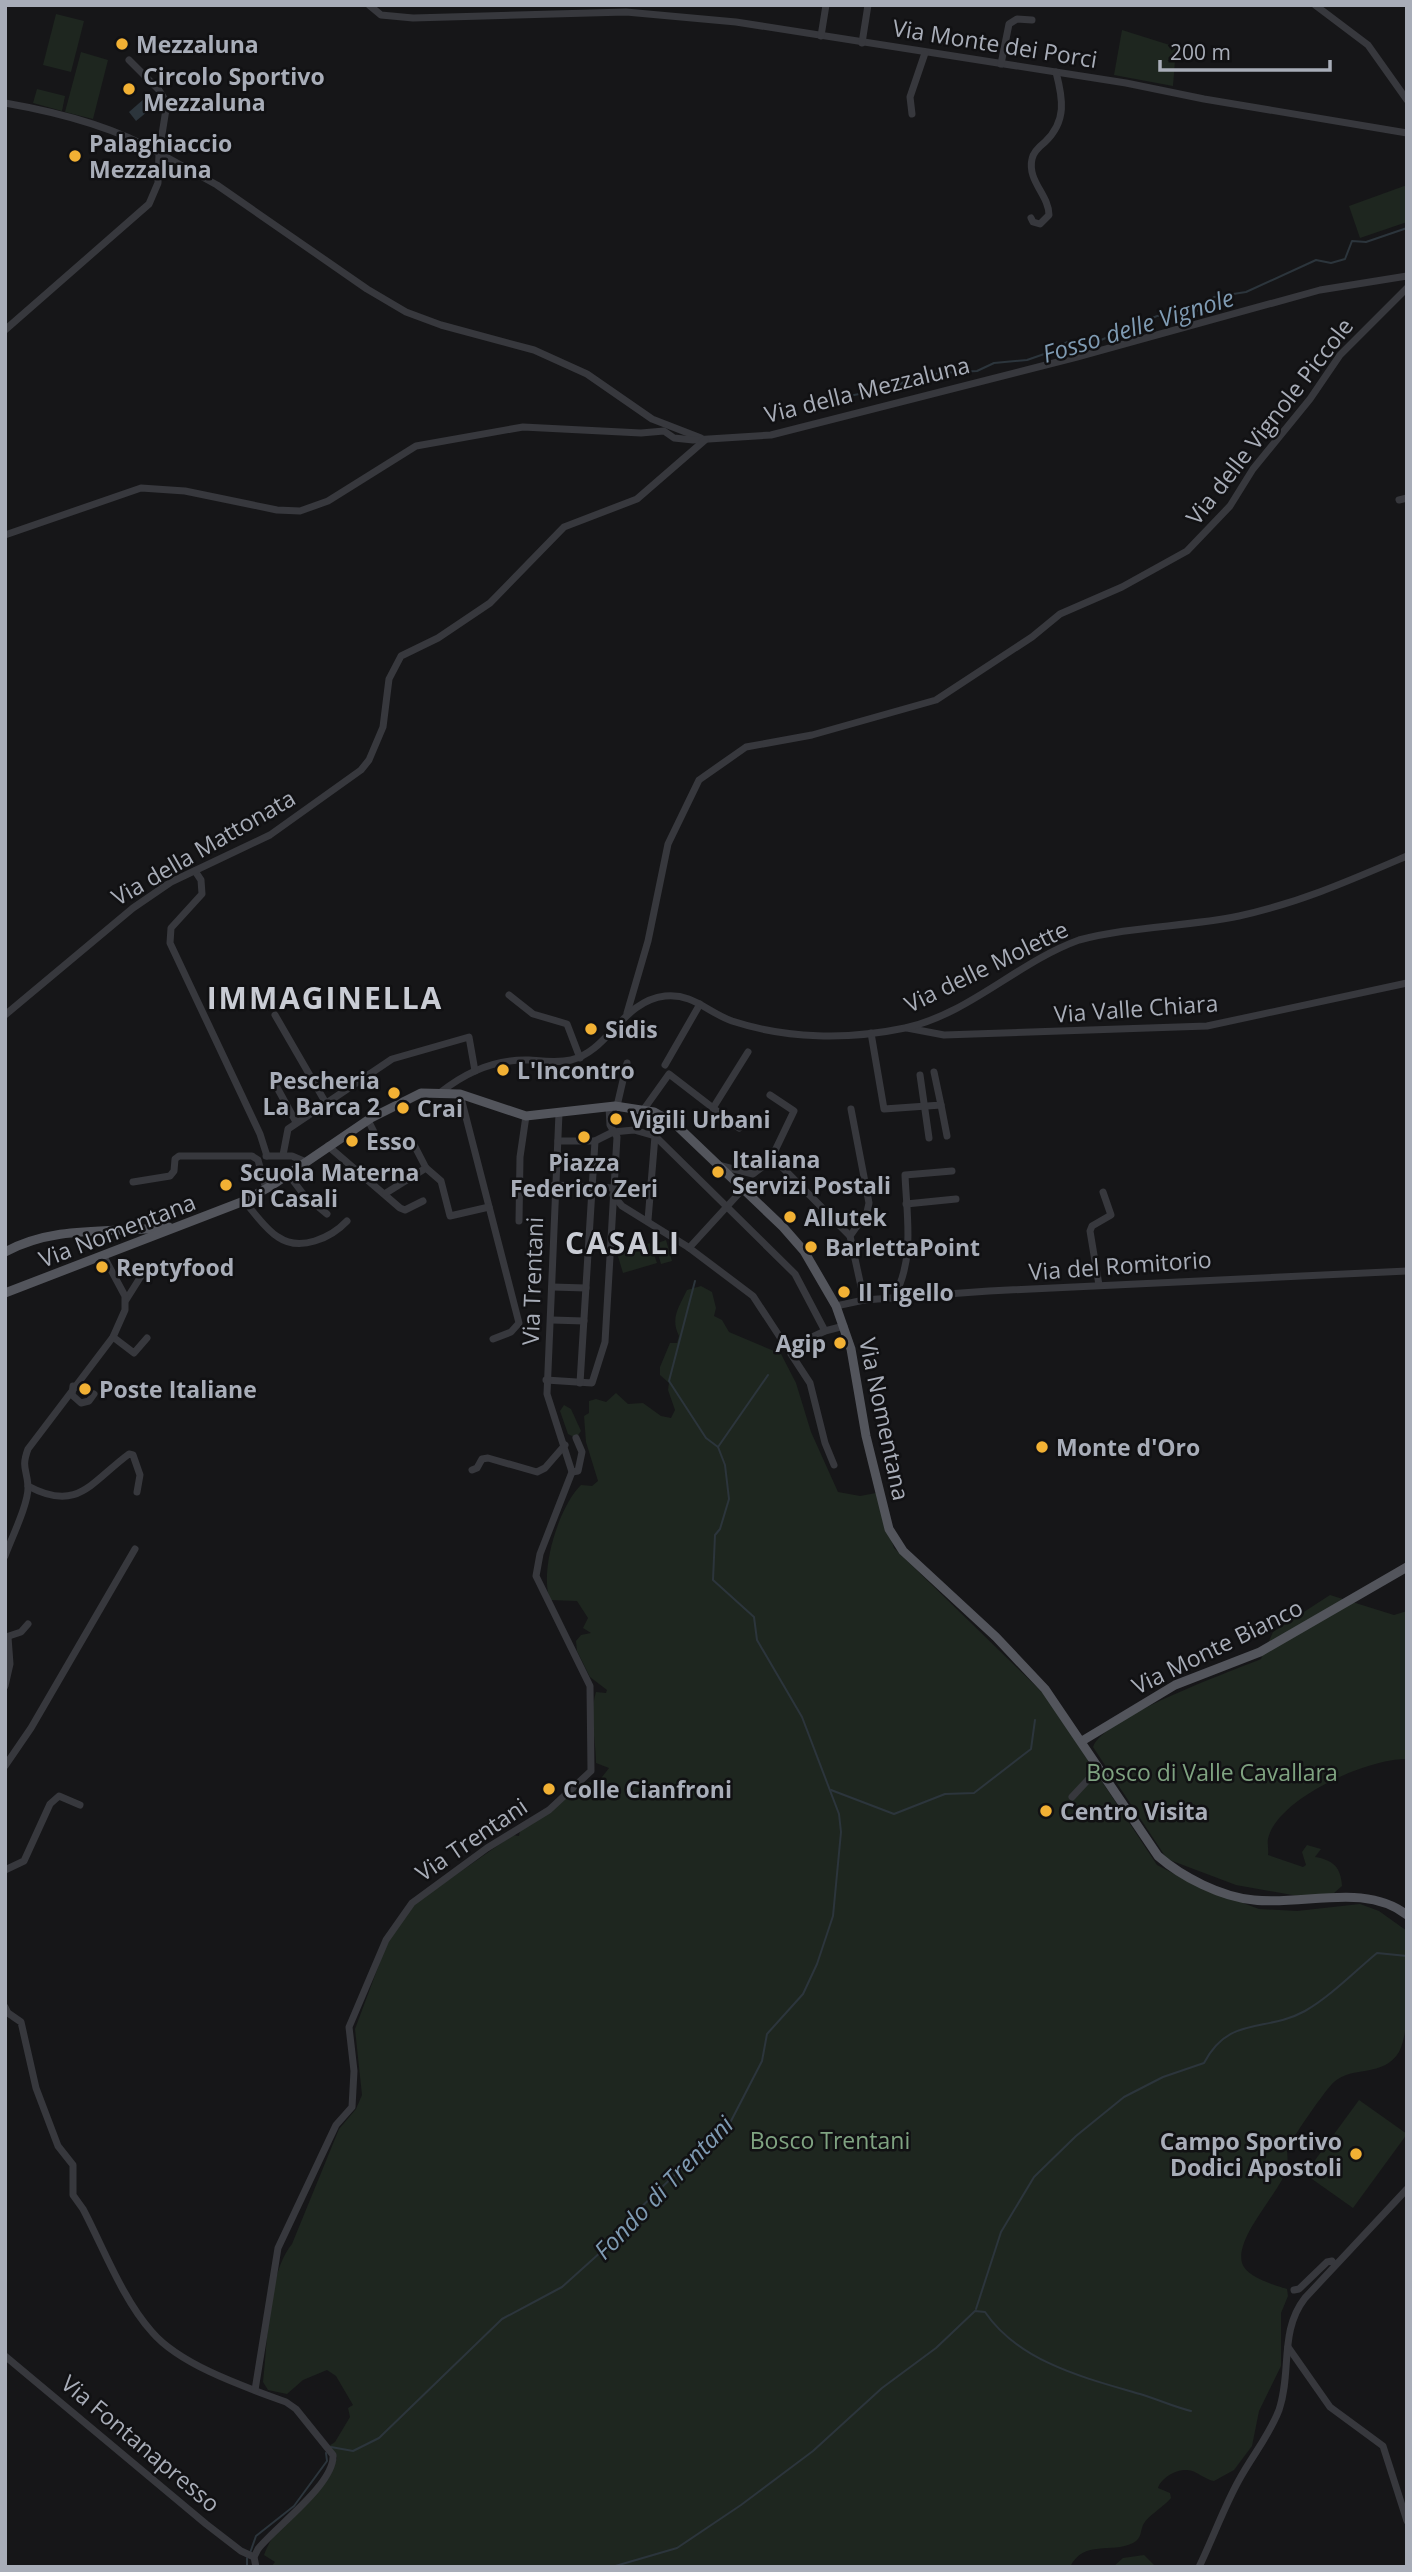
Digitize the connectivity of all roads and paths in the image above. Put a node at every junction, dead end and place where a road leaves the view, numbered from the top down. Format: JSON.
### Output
{"nodes":[{"id":1,"x":369,"y":5,"type":"edge"},
{"id":2,"x":826,"y":5,"type":"edge"},
{"id":3,"x":868,"y":5,"type":"edge"},
{"id":4,"x":1315,"y":5,"type":"edge"},
{"id":5,"x":1032,"y":20,"type":"dead end"},
{"id":6,"x":821,"y":36,"type":"junction"},
{"id":7,"x":862,"y":43,"type":"junction"},
{"id":8,"x":925,"y":54,"type":"junction"},
{"id":9,"x":129,"y":60,"type":"dead end"},
{"id":10,"x":1001,"y":64,"type":"junction"},
{"id":11,"x":1056,"y":72,"type":"junction"},
{"id":12,"x":1407,"y":100,"type":"edge"},
{"id":13,"x":5,"y":103,"type":"edge"},
{"id":14,"x":912,"y":114,"type":"dead end"},
{"id":15,"x":1407,"y":133,"type":"edge"},
{"id":16,"x":159,"y":153,"type":"junction"},
{"id":17,"x":1031,"y":218,"type":"dead end"},
{"id":18,"x":1403,"y":277,"type":"edge"},
{"id":19,"x":1407,"y":288,"type":"edge"},
{"id":20,"x":5,"y":330,"type":"edge"},
{"id":21,"x":705,"y":440,"type":"junction"},
{"id":22,"x":5,"y":535,"type":"edge"},
{"id":23,"x":1407,"y":856,"type":"edge"},
{"id":24,"x":195,"y":871,"type":"junction"},
{"id":25,"x":1407,"y":983,"type":"edge"},
{"id":26,"x":509,"y":995,"type":"dead end"},
{"id":27,"x":700,"y":1004,"type":"junction"},
{"id":28,"x":627,"y":1013,"type":"junction"},
{"id":29,"x":5,"y":1015,"type":"edge"},
{"id":30,"x":275,"y":1015,"type":"dead end"},
{"id":31,"x":907,"y":1027,"type":"junction"},
{"id":32,"x":870,"y":1033,"type":"junction"},
{"id":33,"x":748,"y":1052,"type":"dead end"},
{"id":34,"x":580,"y":1058,"type":"junction"},
{"id":35,"x":627,"y":1063,"type":"dead end"},
{"id":36,"x":665,"y":1065,"type":"dead end"},
{"id":37,"x":475,"y":1071,"type":"junction"},
{"id":38,"x":934,"y":1072,"type":"dead end"},
{"id":39,"x":920,"y":1074,"type":"dead end"},
{"id":40,"x":274,"y":1082,"type":"dead end"},
{"id":41,"x":441,"y":1092,"type":"junction"},
{"id":42,"x":460,"y":1094,"type":"junction"},
{"id":43,"x":771,"y":1095,"type":"dead end"},
{"id":44,"x":327,"y":1105,"type":"junction"},
{"id":45,"x":941,"y":1105,"type":"junction"},
{"id":46,"x":613,"y":1107,"type":"junction"},
{"id":47,"x":925,"y":1107,"type":"junction"},
{"id":48,"x":713,"y":1108,"type":"junction"},
{"id":49,"x":644,"y":1109,"type":"junction"},
{"id":50,"x":851,"y":1109,"type":"dead end"},
{"id":51,"x":559,"y":1113,"type":"junction"},
{"id":52,"x":526,"y":1116,"type":"junction"},
{"id":53,"x":368,"y":1120,"type":"junction"},
{"id":54,"x":296,"y":1122,"type":"junction"},
{"id":55,"x":739,"y":1128,"type":"dead end"},
{"id":56,"x":613,"y":1132,"type":"junction"},
{"id":57,"x":654,"y":1136,"type":"junction"},
{"id":58,"x":947,"y":1136,"type":"dead end"},
{"id":59,"x":929,"y":1138,"type":"dead end"},
{"id":60,"x":595,"y":1140,"type":"junction"},
{"id":61,"x":558,"y":1141,"type":"junction"},
{"id":62,"x":328,"y":1146,"type":"junction"},
{"id":63,"x":283,"y":1155,"type":"junction"},
{"id":64,"x":267,"y":1156,"type":"junction"},
{"id":65,"x":257,"y":1158,"type":"junction"},
{"id":66,"x":770,"y":1160,"type":"junction"},
{"id":67,"x":306,"y":1162,"type":"junction"},
{"id":68,"x":716,"y":1164,"type":"junction"},
{"id":69,"x":426,"y":1168,"type":"junction"},
{"id":70,"x":952,"y":1171,"type":"dead end"},
{"id":71,"x":288,"y":1174,"type":"junction"},
{"id":72,"x":133,"y":1182,"type":"dead end"},
{"id":73,"x":555,"y":1185,"type":"junction"},
{"id":74,"x":592,"y":1187,"type":"junction"},
{"id":75,"x":266,"y":1189,"type":"junction"},
{"id":76,"x":743,"y":1189,"type":"junction"},
{"id":77,"x":613,"y":1191,"type":"junction"},
{"id":78,"x":1104,"y":1192,"type":"dead end"},
{"id":79,"x":386,"y":1193,"type":"junction"},
{"id":80,"x":956,"y":1199,"type":"dead end"},
{"id":81,"x":244,"y":1201,"type":"junction"},
{"id":82,"x":424,"y":1201,"type":"dead end"},
{"id":83,"x":906,"y":1204,"type":"junction"},
{"id":84,"x":727,"y":1206,"type":"junction"},
{"id":85,"x":489,"y":1207,"type":"junction"},
{"id":86,"x":327,"y":1214,"type":"dead end"},
{"id":87,"x":648,"y":1220,"type":"junction"},
{"id":88,"x":347,"y":1221,"type":"dead end"},
{"id":89,"x":519,"y":1221,"type":"dead end"},
{"id":90,"x":184,"y":1225,"type":"junction"},
{"id":91,"x":850,"y":1236,"type":"junction"},
{"id":92,"x":689,"y":1248,"type":"junction"},
{"id":93,"x":5,"y":1252,"type":"edge"},
{"id":94,"x":103,"y":1255,"type":"junction"},
{"id":95,"x":161,"y":1265,"type":"dead end"},
{"id":96,"x":1407,"y":1271,"type":"edge"},
{"id":97,"x":1099,"y":1285,"type":"junction"},
{"id":98,"x":552,"y":1287,"type":"junction"},
{"id":99,"x":586,"y":1288,"type":"junction"},
{"id":100,"x":5,"y":1293,"type":"edge"},
{"id":101,"x":893,"y":1299,"type":"junction"},
{"id":102,"x":864,"y":1300,"type":"junction"},
{"id":103,"x":126,"y":1301,"type":"junction"},
{"id":104,"x":836,"y":1306,"type":"junction"},
{"id":105,"x":552,"y":1320,"type":"junction"},
{"id":106,"x":584,"y":1321,"type":"junction"},
{"id":107,"x":844,"y":1326,"type":"junction"},
{"id":108,"x":825,"y":1331,"type":"junction"},
{"id":109,"x":113,"y":1337,"type":"junction"},
{"id":110,"x":147,"y":1338,"type":"dead end"},
{"id":111,"x":493,"y":1339,"type":"dead end"},
{"id":112,"x":789,"y":1348,"type":"junction"},
{"id":113,"x":546,"y":1380,"type":"junction"},
{"id":114,"x":580,"y":1382,"type":"junction"},
{"id":115,"x":73,"y":1386,"type":"junction"},
{"id":116,"x":93,"y":1394,"type":"dead end"},
{"id":117,"x":576,"y":1438,"type":"dead end"},
{"id":118,"x":565,"y":1445,"type":"junction"},
{"id":119,"x":834,"y":1465,"type":"dead end"},
{"id":120,"x":472,"y":1470,"type":"dead end"},
{"id":121,"x":572,"y":1472,"type":"junction"},
{"id":122,"x":29,"y":1486,"type":"junction"},
{"id":123,"x":137,"y":1492,"type":"dead end"},
{"id":124,"x":135,"y":1549,"type":"dead end"},
{"id":125,"x":5,"y":1556,"type":"edge"},
{"id":126,"x":1407,"y":1567,"type":"edge"},
{"id":127,"x":28,"y":1624,"type":"dead end"},
{"id":128,"x":7,"y":1637,"type":"edge"},
{"id":129,"x":5,"y":1686,"type":"edge"},
{"id":130,"x":1082,"y":1741,"type":"junction"},
{"id":131,"x":5,"y":1766,"type":"edge"},
{"id":132,"x":1099,"y":1768,"type":"junction"},
{"id":133,"x":1072,"y":1797,"type":"dead end"},
{"id":134,"x":80,"y":1805,"type":"dead end"},
{"id":135,"x":5,"y":1870,"type":"edge"},
{"id":136,"x":1407,"y":1916,"type":"edge"},
{"id":137,"x":5,"y":2007,"type":"edge"},
{"id":138,"x":1407,"y":2189,"type":"edge"},
{"id":139,"x":1335,"y":2266,"type":"junction"},
{"id":140,"x":1294,"y":2290,"type":"dead end"},
{"id":141,"x":1287,"y":2347,"type":"junction"},
{"id":142,"x":5,"y":2356,"type":"edge"},
{"id":143,"x":255,"y":2390,"type":"junction"},
{"id":144,"x":1407,"y":2521,"type":"edge"},
{"id":145,"x":250,"y":2556,"type":"junction"},
{"id":146,"x":256,"y":2567,"type":"edge"},
{"id":147,"x":1199,"y":2567,"type":"edge"}],
"edges":[{"from":1,"to":6,"type":"street","name":"Via Monte dei Porci"},
{"from":2,"to":6,"type":"street"},
{"from":3,"to":7,"type":"street"},
{"from":4,"to":12,"type":"street"},
{"from":5,"to":10,"type":"street"},
{"from":6,"to":7,"type":"street","name":"Via Monte dei Porci"},
{"from":7,"to":8,"type":"street","name":"Via Monte dei Porci"},
{"from":8,"to":10,"type":"street","name":"Via Monte dei Porci"},
{"from":8,"to":14,"type":"street"},
{"from":9,"to":16,"type":"street"},
{"from":10,"to":11,"type":"street","name":"Via Monte dei Porci"},
{"from":11,"to":15,"type":"street","name":"Via Monte dei Porci"},
{"from":11,"to":17,"type":"street"},
{"from":13,"to":16,"type":"street","name":"Via della Mezzaluna"},
{"from":16,"to":20,"type":"street"},
{"from":16,"to":21,"type":"street","name":"Via della Mezzaluna"},
{"from":18,"to":19,"type":"street","name":"Via delle Vignole Piccole"},
{"from":18,"to":21,"type":"street","name":"Via della Mezzaluna"},
{"from":19,"to":28,"type":"street","name":"Via delle Vignole Piccole"},
{"from":21,"to":22,"type":"street"},
{"from":21,"to":24,"type":"street","name":"Via della Mattonata"},
{"from":23,"to":31,"type":"street","name":"Via delle Molette"},
{"from":24,"to":29,"type":"street","name":"Via della Mattonata"},
{"from":24,"to":64,"type":"street"},
{"from":25,"to":31,"type":"street","name":"Via Valle Chiara"},
{"from":26,"to":34,"type":"street"},
{"from":27,"to":28,"type":"street","name":"Via delle Molette"},
{"from":27,"to":32,"type":"street","name":"Via delle Molette"},
{"from":27,"to":36,"type":"street"},
{"from":28,"to":34,"type":"street","name":"Via delle Molette"},
{"from":30,"to":44,"type":"street"},
{"from":31,"to":32,"type":"street","name":"Via delle Molette"},
{"from":32,"to":47,"type":"street"},
{"from":33,"to":48,"type":"street"},
{"from":34,"to":37,"type":"street"},
{"from":35,"to":46,"type":"street"},
{"from":37,"to":41,"type":"street"},
{"from":37,"to":44,"type":"street"},
{"from":38,"to":45,"type":"street"},
{"from":39,"to":47,"type":"street"},
{"from":40,"to":54,"type":"street"},
{"from":41,"to":42,"type":"main road","name":"Via Nomentana"},
{"from":41,"to":53,"type":"main road","name":"Via Nomentana"},
{"from":42,"to":52,"type":"main road","name":"Via Nomentana"},
{"from":42,"to":85,"type":"street"},
{"from":43,"to":66,"type":"street"},
{"from":44,"to":54,"type":"street"},
{"from":45,"to":47,"type":"street"},
{"from":45,"to":58,"type":"street"},
{"from":46,"to":49,"type":"main road","name":"Via Nomentana"},
{"from":46,"to":51,"type":"main road","name":"Via Nomentana"},
{"from":46,"to":56,"type":"street"},
{"from":47,"to":59,"type":"street"},
{"from":48,"to":49,"type":"street"},
{"from":48,"to":55,"type":"street"},
{"from":49,"to":68,"type":"main road","name":"Via Nomentana"},
{"from":50,"to":91,"type":"street"},
{"from":51,"to":52,"type":"main road","name":"Via Nomentana"},
{"from":51,"to":61,"type":"street","name":"Via Trentani"},
{"from":52,"to":89,"type":"street"},
{"from":53,"to":62,"type":"main road","name":"Via Nomentana"},
{"from":53,"to":69,"type":"street"},
{"from":54,"to":63,"type":"street"},
{"from":56,"to":57,"type":"street"},
{"from":56,"to":60,"type":"street"},
{"from":56,"to":77,"type":"street"},
{"from":57,"to":84,"type":"street"},
{"from":57,"to":87,"type":"street"},
{"from":60,"to":61,"type":"street"},
{"from":60,"to":74,"type":"street"},
{"from":61,"to":73,"type":"street","name":"Via Trentani"},
{"from":62,"to":67,"type":"main road","name":"Via Nomentana"},
{"from":62,"to":79,"type":"street"},
{"from":63,"to":64,"type":"street"},
{"from":63,"to":67,"type":"street"},
{"from":64,"to":65,"type":"street"},
{"from":65,"to":72,"type":"street"},
{"from":65,"to":75,"type":"street"},
{"from":66,"to":68,"type":"street"},
{"from":66,"to":91,"type":"street"},
{"from":67,"to":71,"type":"main road","name":"Via Nomentana"},
{"from":68,"to":76,"type":"main road","name":"Via Nomentana"},
{"from":69,"to":79,"type":"street"},
{"from":69,"to":85,"type":"street"},
{"from":70,"to":83,"type":"street"},
{"from":71,"to":75,"type":"main road","name":"Via Nomentana"},
{"from":71,"to":86,"type":"street"},
{"from":73,"to":74,"type":"street"},
{"from":73,"to":98,"type":"street","name":"Via Trentani"},
{"from":74,"to":77,"type":"street"},
{"from":74,"to":99,"type":"street"},
{"from":75,"to":81,"type":"main road","name":"Via Nomentana"},
{"from":76,"to":84,"type":"street"},
{"from":76,"to":104,"type":"main road","name":"Via Nomentana"},
{"from":77,"to":87,"type":"street"},
{"from":77,"to":114,"type":"street"},
{"from":78,"to":97,"type":"street"},
{"from":79,"to":82,"type":"street"},
{"from":80,"to":83,"type":"street"},
{"from":81,"to":88,"type":"street"},
{"from":81,"to":90,"type":"main road","name":"Via Nomentana"},
{"from":83,"to":101,"type":"street"},
{"from":84,"to":92,"type":"street"},
{"from":84,"to":108,"type":"street"},
{"from":85,"to":111,"type":"street"},
{"from":87,"to":92,"type":"street"},
{"from":90,"to":93,"type":"main road"},
{"from":90,"to":94,"type":"main road","name":"Via Nomentana"},
{"from":91,"to":102,"type":"street"},
{"from":92,"to":112,"type":"street"},
{"from":94,"to":100,"type":"main road","name":"Via Nomentana"},
{"from":94,"to":103,"type":"street"},
{"from":95,"to":103,"type":"street"},
{"from":96,"to":97,"type":"street","name":"Via del Romitorio"},
{"from":97,"to":101,"type":"street","name":"Via del Romitorio"},
{"from":98,"to":99,"type":"street"},
{"from":98,"to":105,"type":"street","name":"Via Trentani"},
{"from":99,"to":106,"type":"street"},
{"from":101,"to":102,"type":"street","name":"Via del Romitorio"},
{"from":102,"to":104,"type":"street","name":"Via del Romitorio"},
{"from":103,"to":109,"type":"street"},
{"from":104,"to":107,"type":"main road","name":"Via Nomentana"},
{"from":105,"to":106,"type":"street"},
{"from":105,"to":113,"type":"street","name":"Via Trentani"},
{"from":106,"to":114,"type":"street"},
{"from":107,"to":108,"type":"street"},
{"from":107,"to":130,"type":"main road","name":"Via Nomentana"},
{"from":108,"to":112,"type":"street"},
{"from":109,"to":110,"type":"street"},
{"from":109,"to":115,"type":"street"},
{"from":112,"to":119,"type":"street"},
{"from":113,"to":114,"type":"street"},
{"from":113,"to":118,"type":"street","name":"Via Trentani"},
{"from":115,"to":116,"type":"street"},
{"from":115,"to":122,"type":"street"},
{"from":117,"to":121,"type":"street"},
{"from":118,"to":120,"type":"street"},
{"from":118,"to":121,"type":"street","name":"Via Trentani"},
{"from":121,"to":143,"type":"street","name":"Via Trentani"},
{"from":122,"to":123,"type":"street"},
{"from":122,"to":125,"type":"street"},
{"from":124,"to":131,"type":"street"},
{"from":126,"to":130,"type":"main road","name":"Via Monte Bianco"},
{"from":127,"to":128,"type":"street"},
{"from":128,"to":129,"type":"street"},
{"from":130,"to":132,"type":"main road","name":"Via Nomentana"},
{"from":132,"to":133,"type":"street"},
{"from":132,"to":136,"type":"main road","name":"Via Nomentana"},
{"from":134,"to":135,"type":"street"},
{"from":137,"to":143,"type":"street"},
{"from":138,"to":139,"type":"street"},
{"from":139,"to":140,"type":"street"},
{"from":139,"to":141,"type":"street"},
{"from":141,"to":144,"type":"street"},
{"from":141,"to":147,"type":"street"},
{"from":142,"to":145,"type":"street","name":"Via Fontanapresso"},
{"from":143,"to":145,"type":"street"},
{"from":145,"to":146,"type":"street"}]}
